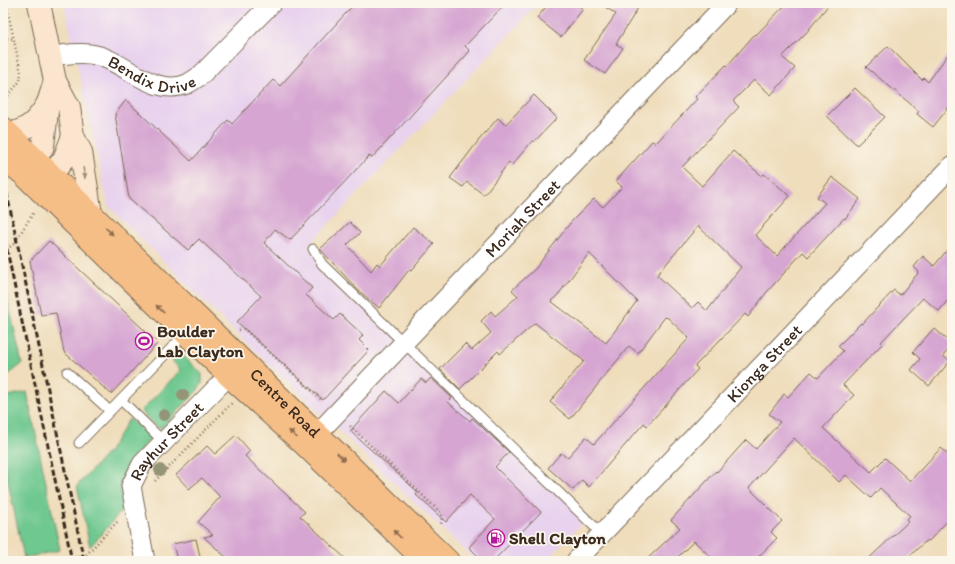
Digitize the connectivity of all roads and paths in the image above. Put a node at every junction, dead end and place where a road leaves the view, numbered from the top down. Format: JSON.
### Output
{"nodes":[{"id":1,"x":6,"y":3,"type":"edge"},
{"id":2,"x":39,"y":3,"type":"edge"},
{"id":3,"x":272,"y":3,"type":"edge"},
{"id":4,"x":727,"y":3,"type":"edge"},
{"id":5,"x":3,"y":38,"type":"edge"},
{"id":6,"x":14,"y":39,"type":"junction"},
{"id":7,"x":50,"y":56,"type":"junction"},
{"id":8,"x":55,"y":81,"type":"junction"},
{"id":9,"x":3,"y":102,"type":"edge"},
{"id":10,"x":48,"y":103,"type":"junction"},
{"id":11,"x":6,"y":131,"type":"edge"},
{"id":12,"x":74,"y":136,"type":"junction"},
{"id":13,"x":3,"y":158,"type":"edge"},
{"id":14,"x":952,"y":166,"type":"edge"},
{"id":15,"x":36,"y":173,"type":"junction"},
{"id":16,"x":36,"y":210,"type":"dead end"},
{"id":17,"x":91,"y":214,"type":"junction"},
{"id":18,"x":313,"y":250,"type":"dead end"},
{"id":19,"x":3,"y":251,"type":"edge"},
{"id":20,"x":185,"y":334,"type":"junction"},
{"id":21,"x":403,"y":343,"type":"junction"},
{"id":22,"x":235,"y":369,"type":"junction"},
{"id":23,"x":67,"y":372,"type":"dead end"},
{"id":24,"x":121,"y":400,"type":"junction"},
{"id":25,"x":233,"y":402,"type":"dead end"},
{"id":26,"x":110,"y":411,"type":"junction"},
{"id":27,"x":317,"y":434,"type":"junction"},
{"id":28,"x":164,"y":442,"type":"junction"},
{"id":29,"x":79,"y":443,"type":"dead end"},
{"id":30,"x":134,"y":503,"type":"junction"},
{"id":31,"x":602,"y":534,"type":"junction"},
{"id":32,"x":59,"y":561,"type":"edge"},
{"id":33,"x":145,"y":561,"type":"edge"},
{"id":34,"x":425,"y":561,"type":"edge"},
{"id":35,"x":448,"y":561,"type":"edge"},
{"id":36,"x":576,"y":561,"type":"edge"}],
"edges":[{"from":1,"to":6,"type":"path"},
{"from":2,"to":7,"type":"street"},
{"from":3,"to":7,"type":"street","name":"Bendix Drive"},
{"from":4,"to":21,"type":"street","name":"Moriah Street"},
{"from":5,"to":6,"type":"path"},
{"from":6,"to":9,"type":"path"},
{"from":7,"to":8,"type":"street"},
{"from":8,"to":10,"type":"street"},
{"from":8,"to":12,"type":"street"},
{"from":10,"to":11,"type":"street"},
{"from":10,"to":15,"type":"street"},
{"from":11,"to":15,"type":"main road","name":"Centre Road"},
{"from":12,"to":15,"type":"street"},
{"from":12,"to":17,"type":"street","one_way":true},
{"from":13,"to":15,"type":"main road","name":"Centre Road"},
{"from":14,"to":31,"type":"street","name":"Kionga Street"},
{"from":15,"to":17,"type":"main road","name":"Centre Road"},
{"from":20,"to":15,"type":"main road","name":"Centre Road","one_way":true},
{"from":16,"to":19,"type":"path"},
{"from":17,"to":22,"type":"main road","name":"Centre Road","one_way":true},
{"from":18,"to":21,"type":"lane"},
{"from":20,"to":22,"type":"main road","name":"Centre Road"},
{"from":20,"to":24,"type":"lane"},
{"from":21,"to":27,"type":"street","name":"Moriah Street"},
{"from":21,"to":31,"type":"lane"},
{"from":22,"to":27,"type":"main road","name":"Centre Road"},
{"from":22,"to":28,"type":"street","name":"Rayhur Street"},
{"from":34,"to":22,"type":"main road","name":"Centre Road","one_way":true},
{"from":23,"to":26,"type":"lane"},
{"from":24,"to":26,"type":"lane"},
{"from":24,"to":28,"type":"lane"},
{"from":25,"to":30,"type":"path"},
{"from":26,"to":29,"type":"lane"},
{"from":27,"to":35,"type":"main road","name":"Centre Road","one_way":true},
{"from":28,"to":30,"type":"street","name":"Rayhur Street"},
{"from":30,"to":32,"type":"path"},
{"from":30,"to":33,"type":"street","name":"Rayhur Street"},
{"from":31,"to":36,"type":"street","name":"Kionga Street"}]}
